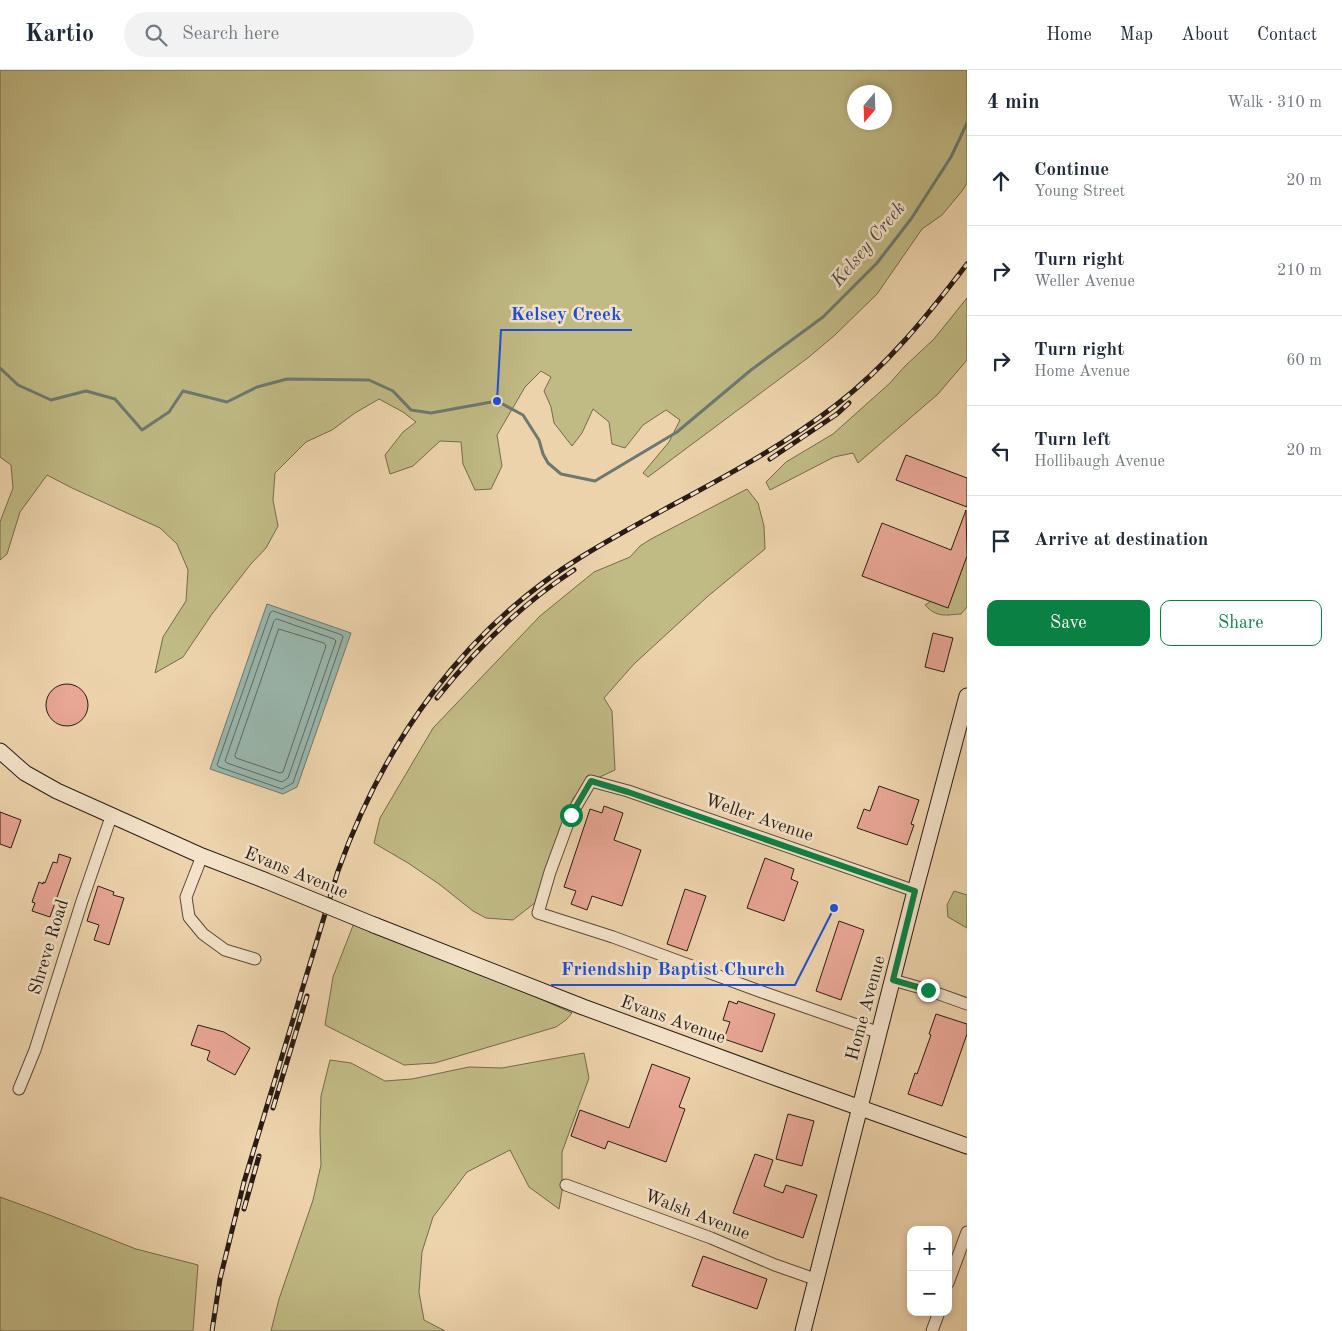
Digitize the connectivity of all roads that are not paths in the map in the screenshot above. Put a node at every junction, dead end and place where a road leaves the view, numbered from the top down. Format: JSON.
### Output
{"nodes":[{"id":1,"x":967,"y":696,"type":"edge"},
{"id":2,"x":0,"y":752,"type":"edge"},
{"id":3,"x":112,"y":814,"type":"junction"},
{"id":4,"x":202,"y":856,"type":"junction"},
{"id":5,"x":915,"y":891,"type":"junction"},
{"id":6,"x":255,"y":959,"type":"dead end"},
{"id":7,"x":893,"y":980,"type":"junction"},
{"id":8,"x":967,"y":1004,"type":"edge"},
{"id":9,"x":880,"y":1033,"type":"junction"},
{"id":10,"x":19,"y":1089,"type":"dead end"},
{"id":11,"x":860,"y":1108,"type":"junction"},
{"id":12,"x":967,"y":1146,"type":"edge"},
{"id":13,"x":566,"y":1185,"type":"dead end"},
{"id":14,"x":967,"y":1232,"type":"edge"},
{"id":15,"x":952,"y":1273,"type":"edge"},
{"id":16,"x":815,"y":1279,"type":"junction"},
{"id":17,"x":937,"y":1316,"type":"edge"},
{"id":18,"x":803,"y":1331,"type":"edge"},
{"id":19,"x":932,"y":1331,"type":"edge"}],
"edges":[{"from":1,"to":5,"type":"street","name":"Home Avenue"},
{"from":2,"to":3,"type":"street","name":"Evans Avenue"},
{"from":3,"to":4,"type":"street","name":"Evans Avenue"},
{"from":3,"to":10,"type":"street","name":"Shreve Road"},
{"from":4,"to":6,"type":"street"},
{"from":4,"to":11,"type":"street","name":"Evans Avenue","bridge":true},
{"from":5,"to":7,"type":"street","name":"Home Avenue"},
{"from":5,"to":9,"type":"street","name":"Weller Avenue"},
{"from":7,"to":8,"type":"street"},
{"from":7,"to":9,"type":"street","name":"Home Avenue"},
{"from":9,"to":11,"type":"street","name":"Home Avenue"},
{"from":11,"to":12,"type":"street","name":"Evans Avenue"},
{"from":11,"to":16,"type":"street","name":"Home Avenue"},
{"from":13,"to":16,"type":"street","name":"Walsh Avenue"},
{"from":14,"to":15,"type":"street"},
{"from":16,"to":18,"type":"street","name":"Home Avenue"},
{"from":17,"to":19,"type":"street"}]}
